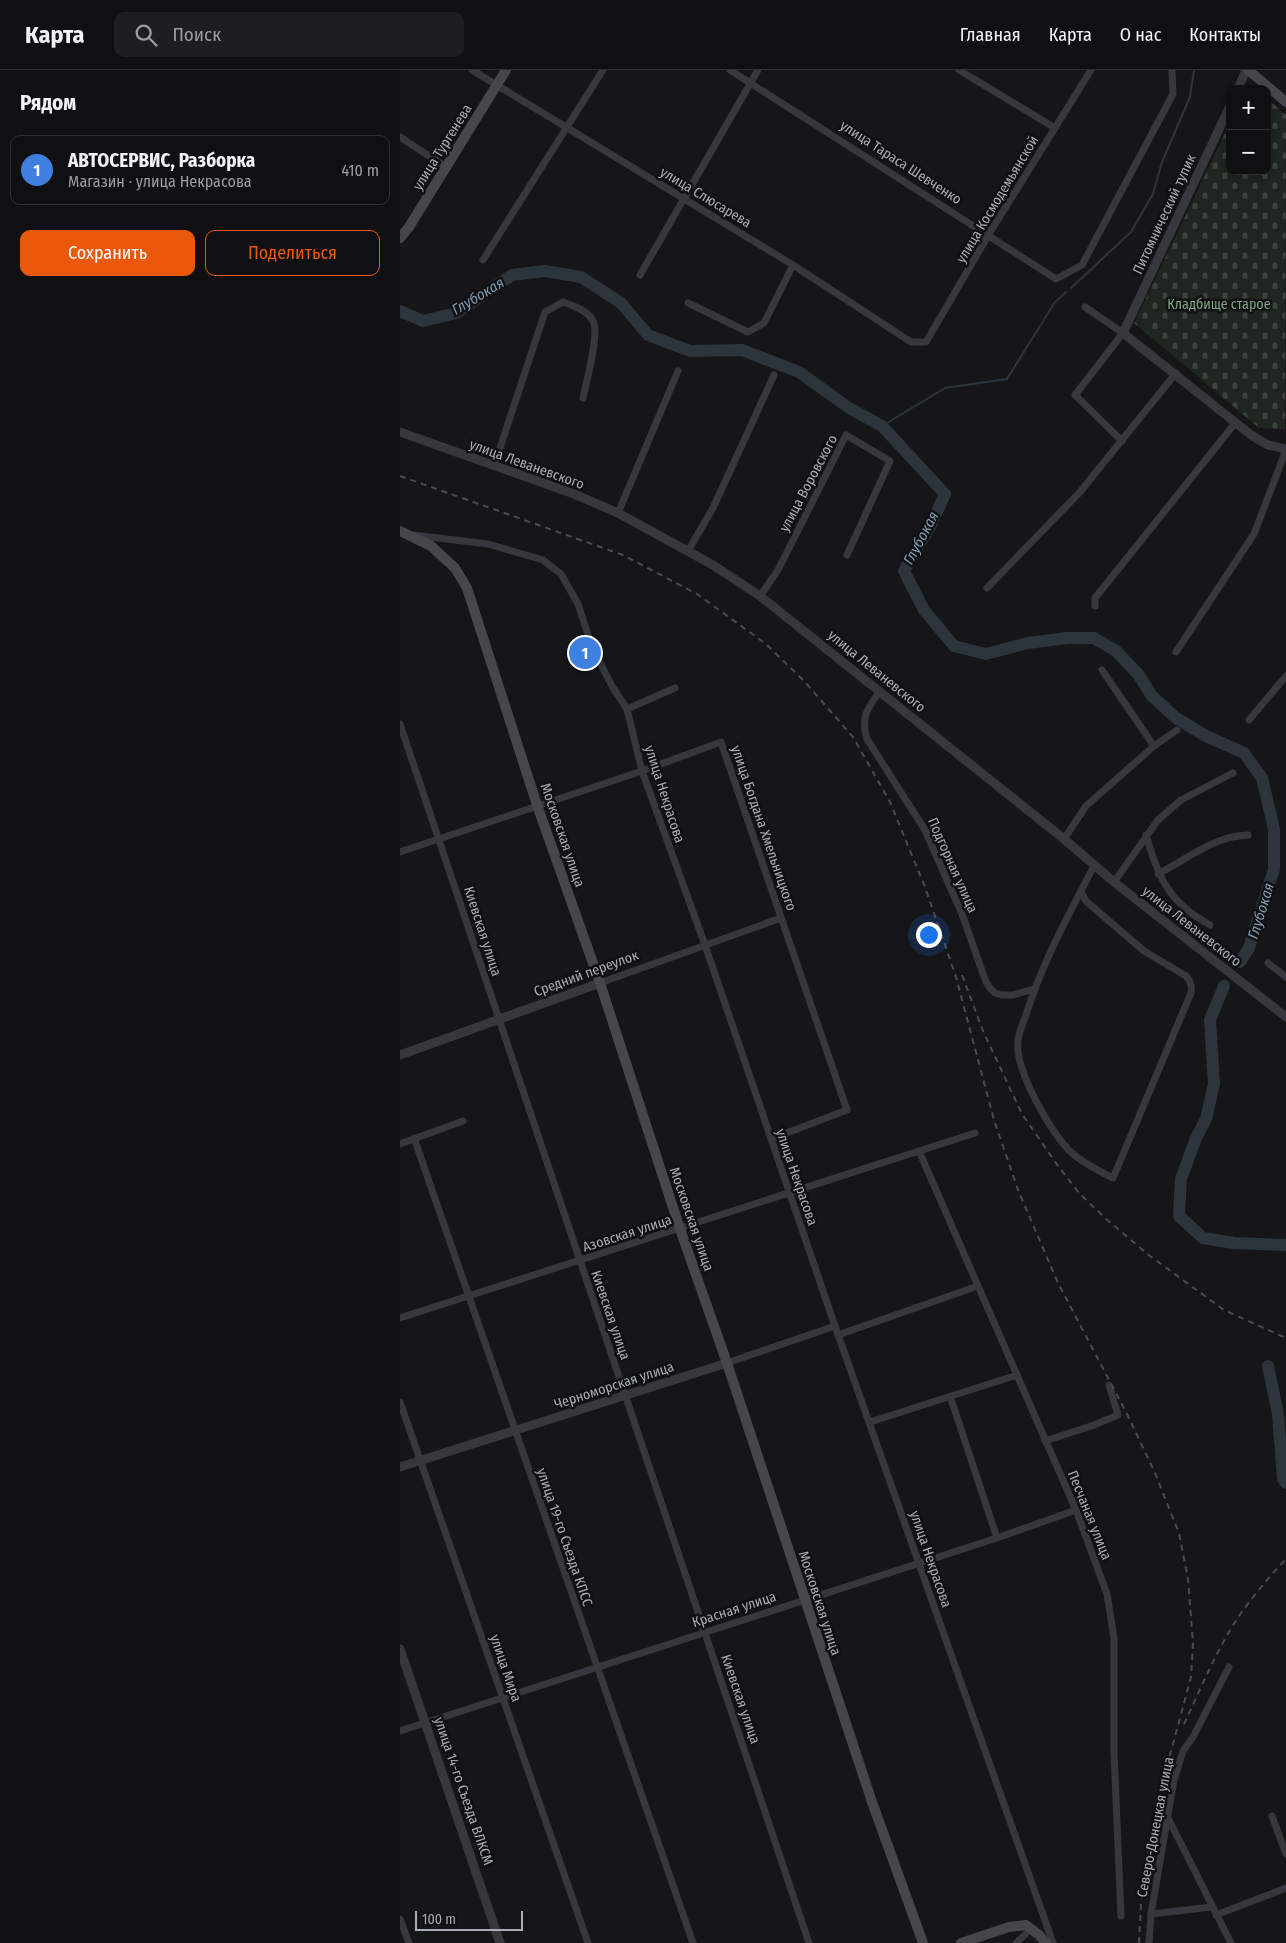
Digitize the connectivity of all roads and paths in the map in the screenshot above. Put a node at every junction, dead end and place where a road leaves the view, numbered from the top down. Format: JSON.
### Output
{"nodes":[{"id":1,"x":472,"y":70,"type":"edge"},
{"id":2,"x":506,"y":70,"type":"edge"},
{"id":3,"x":603,"y":70,"type":"edge"},
{"id":4,"x":730,"y":70,"type":"edge"},
{"id":5,"x":758,"y":70,"type":"edge"},
{"id":6,"x":959,"y":70,"type":"edge"},
{"id":7,"x":1091,"y":70,"type":"edge"},
{"id":8,"x":1172,"y":70,"type":"edge"},
{"id":9,"x":1247,"y":70,"type":"edge"},
{"id":10,"x":751,"y":83,"type":"junction"},
{"id":11,"x":497,"y":84,"type":"junction"},
{"id":12,"x":1240,"y":85,"type":"edge"},
{"id":13,"x":1286,"y":102,"type":"edge"},
{"id":14,"x":1226,"y":114,"type":"edge"},
{"id":15,"x":567,"y":127,"type":"junction"},
{"id":16,"x":1055,"y":128,"type":"junction"},
{"id":17,"x":400,"y":138,"type":"edge"},
{"id":18,"x":446,"y":167,"type":"junction"},
{"id":19,"x":684,"y":198,"type":"junction"},
{"id":20,"x":989,"y":234,"type":"junction"},
{"id":21,"x":400,"y":238,"type":"edge"},
{"id":22,"x":483,"y":260,"type":"dead end"},
{"id":23,"x":793,"y":265,"type":"junction"},
{"id":24,"x":640,"y":275,"type":"dead end"},
{"id":25,"x":688,"y":303,"type":"dead end"},
{"id":26,"x":1085,"y":307,"type":"dead end"},
{"id":27,"x":1123,"y":333,"type":"junction"},
{"id":28,"x":926,"y":342,"type":"joint"},
{"id":29,"x":678,"y":371,"type":"dead end"},
{"id":30,"x":1176,"y":374,"type":"junction"},
{"id":31,"x":774,"y":375,"type":"dead end"},
{"id":32,"x":583,"y":398,"type":"dead end"},
{"id":33,"x":1236,"y":422,"type":"junction"},
{"id":34,"x":400,"y":432,"type":"edge"},
{"id":35,"x":1122,"y":441,"type":"junction"},
{"id":36,"x":1286,"y":449,"type":"edge"},
{"id":37,"x":494,"y":466,"type":"junction"},
{"id":38,"x":618,"y":513,"type":"junction"},
{"id":39,"x":405,"y":533,"type":"edge"},
{"id":40,"x":688,"y":551,"type":"junction"},
{"id":41,"x":847,"y":555,"type":"dead end"},
{"id":42,"x":987,"y":588,"type":"dead end"},
{"id":43,"x":760,"y":596,"type":"junction"},
{"id":44,"x":1096,"y":606,"type":"dead end"},
{"id":45,"x":1176,"y":652,"type":"dead end"},
{"id":46,"x":1102,"y":670,"type":"dead end"},
{"id":47,"x":1286,"y":676,"type":"edge"},
{"id":48,"x":674,"y":688,"type":"dead end"},
{"id":49,"x":880,"y":691,"type":"junction"},
{"id":50,"x":627,"y":709,"type":"junction"},
{"id":51,"x":1249,"y":720,"type":"dead end"},
{"id":52,"x":400,"y":724,"type":"edge"},
{"id":53,"x":1177,"y":730,"type":"dead end"},
{"id":54,"x":1154,"y":746,"type":"junction"},
{"id":55,"x":642,"y":771,"type":"junction"},
{"id":56,"x":1233,"y":772,"type":"dead end"},
{"id":57,"x":537,"y":805,"type":"junction"},
{"id":58,"x":1146,"y":835,"type":"junction"},
{"id":59,"x":1248,"y":835,"type":"dead end"},
{"id":60,"x":438,"y":839,"type":"junction"},
{"id":61,"x":1064,"y":839,"type":"junction"},
{"id":62,"x":400,"y":852,"type":"edge"},
{"id":63,"x":1094,"y":866,"type":"junction"},
{"id":64,"x":1158,"y":874,"type":"junction"},
{"id":65,"x":1114,"y":882,"type":"junction"},
{"id":66,"x":1081,"y":892,"type":"junction"},
{"id":67,"x":781,"y":918,"type":"junction"},
{"id":68,"x":1210,"y":925,"type":"dead end"},
{"id":69,"x":705,"y":945,"type":"junction"},
{"id":70,"x":1268,"y":963,"type":"dead end"},
{"id":71,"x":1286,"y":977,"type":"edge"},
{"id":72,"x":600,"y":983,"type":"junction"},
{"id":73,"x":1034,"y":989,"type":"junction"},
{"id":74,"x":1286,"y":1017,"type":"edge"},
{"id":75,"x":499,"y":1019,"type":"junction"},
{"id":76,"x":400,"y":1055,"type":"edge"},
{"id":77,"x":463,"y":1121,"type":"dead end"},
{"id":78,"x":974,"y":1133,"type":"dead end"},
{"id":79,"x":414,"y":1138,"type":"junction"},
{"id":80,"x":770,"y":1138,"type":"junction"},
{"id":81,"x":400,"y":1144,"type":"edge"},
{"id":82,"x":919,"y":1151,"type":"junction"},
{"id":83,"x":789,"y":1192,"type":"junction"},
{"id":84,"x":680,"y":1229,"type":"junction"},
{"id":85,"x":580,"y":1261,"type":"junction"},
{"id":86,"x":978,"y":1286,"type":"junction"},
{"id":87,"x":469,"y":1296,"type":"junction"},
{"id":88,"x":400,"y":1318,"type":"edge"},
{"id":89,"x":835,"y":1326,"type":"junction"},
{"id":90,"x":838,"y":1335,"type":"junction"},
{"id":91,"x":727,"y":1363,"type":"junction"},
{"id":92,"x":1017,"y":1375,"type":"junction"},
{"id":93,"x":1109,"y":1385,"type":"dead end"},
{"id":94,"x":625,"y":1396,"type":"junction"},
{"id":95,"x":950,"y":1396,"type":"junction"},
{"id":96,"x":400,"y":1402,"type":"edge"},
{"id":97,"x":870,"y":1422,"type":"junction"},
{"id":98,"x":515,"y":1431,"type":"junction"},
{"id":99,"x":1045,"y":1440,"type":"junction"},
{"id":100,"x":420,"y":1460,"type":"junction"},
{"id":101,"x":400,"y":1467,"type":"edge"},
{"id":102,"x":1076,"y":1510,"type":"junction"},
{"id":103,"x":997,"y":1538,"type":"junction"},
{"id":104,"x":919,"y":1563,"type":"junction"},
{"id":105,"x":804,"y":1599,"type":"junction"},
{"id":106,"x":704,"y":1631,"type":"junction"},
{"id":107,"x":400,"y":1648,"type":"edge"},
{"id":108,"x":597,"y":1666,"type":"junction"},
{"id":109,"x":1229,"y":1667,"type":"dead end"},
{"id":110,"x":502,"y":1697,"type":"junction"},
{"id":111,"x":426,"y":1722,"type":"junction"},
{"id":112,"x":400,"y":1731,"type":"edge"},
{"id":113,"x":1272,"y":1816,"type":"dead end"},
{"id":114,"x":1168,"y":1818,"type":"junction"},
{"id":115,"x":1286,"y":1854,"type":"edge"},
{"id":116,"x":1286,"y":1888,"type":"edge"},
{"id":117,"x":1212,"y":1907,"type":"junction"},
{"id":118,"x":1151,"y":1914,"type":"junction"},
{"id":119,"x":1216,"y":1914,"type":"junction"},
{"id":120,"x":1122,"y":1916,"type":"dead end"},
{"id":121,"x":400,"y":1919,"type":"edge"},
{"id":122,"x":1031,"y":1930,"type":"junction"},
{"id":123,"x":409,"y":1943,"type":"edge"},
{"id":124,"x":500,"y":1943,"type":"edge"},
{"id":125,"x":588,"y":1943,"type":"edge"},
{"id":126,"x":693,"y":1943,"type":"edge"},
{"id":127,"x":809,"y":1943,"type":"edge"},
{"id":128,"x":923,"y":1943,"type":"edge"},
{"id":129,"x":961,"y":1943,"type":"edge"},
{"id":130,"x":1016,"y":1943,"type":"edge"},
{"id":131,"x":1046,"y":1943,"type":"edge"},
{"id":132,"x":1053,"y":1943,"type":"edge"},
{"id":133,"x":1149,"y":1943,"type":"edge"},
{"id":134,"x":1230,"y":1943,"type":"edge"}],
"edges":[{"from":1,"to":11,"type":"street","name":"улица Слюсарева"},
{"from":2,"to":11,"type":"main road","name":"улица Тургенева"},
{"from":3,"to":15,"type":"street"},
{"from":4,"to":10,"type":"street","name":"улица Тараса Шевченко"},
{"from":5,"to":10,"type":"street"},
{"from":6,"to":16,"type":"street"},
{"from":7,"to":16,"type":"street","name":"улица Космодемьянской"},
{"from":8,"to":20,"type":"street","name":"улица Тараса Шевченко"},
{"from":9,"to":12,"type":"street"},
{"from":9,"to":13,"type":"main road"},
{"from":10,"to":19,"type":"street"},
{"from":10,"to":20,"type":"street","name":"улица Тараса Шевченко"},
{"from":11,"to":15,"type":"street","name":"улица Слюсарева"},
{"from":11,"to":18,"type":"main road","name":"улица Тургенева"},
{"from":14,"to":27,"type":"street","name":"Питомнический тупик"},
{"from":15,"to":19,"type":"street","name":"улица Слюсарева"},
{"from":15,"to":22,"type":"street"},
{"from":16,"to":20,"type":"street","name":"улица Космодемьянской"},
{"from":17,"to":18,"type":"street"},
{"from":18,"to":21,"type":"main road","name":"улица Тургенева"},
{"from":19,"to":23,"type":"street","name":"улица Слюсарева"},
{"from":19,"to":24,"type":"street"},
{"from":20,"to":28,"type":"street","name":"улица Космодемьянской"},
{"from":23,"to":25,"type":"street"},
{"from":23,"to":28,"type":"street","name":"улица Слюсарева"},
{"from":26,"to":27,"type":"street"},
{"from":27,"to":30,"type":"street"},
{"from":27,"to":35,"type":"street"},
{"from":29,"to":38,"type":"street"},
{"from":30,"to":33,"type":"street"},
{"from":30,"to":35,"type":"street"},
{"from":31,"to":40,"type":"street"},
{"from":32,"to":37,"type":"street"},
{"from":33,"to":36,"type":"street"},
{"from":33,"to":44,"type":"street"},
{"from":34,"to":37,"type":"street","name":"улица Леваневского"},
{"from":35,"to":42,"type":"street"},
{"from":36,"to":45,"type":"street"},
{"from":37,"to":38,"type":"street","name":"улица Леваневского"},
{"from":38,"to":40,"type":"street","name":"улица Леваневского"},
{"from":39,"to":50,"type":"street","name":"улица Некрасова"},
{"from":39,"to":57,"type":"main road","name":"Московская улица"},
{"from":40,"to":43,"type":"street","name":"улица Леваневского"},
{"from":41,"to":43,"type":"street","name":"улица Воровского"},
{"from":43,"to":49,"type":"street","name":"улица Леваневского"},
{"from":46,"to":54,"type":"street"},
{"from":47,"to":51,"type":"street"},
{"from":48,"to":50,"type":"street"},
{"from":49,"to":61,"type":"street","name":"улица Леваневского"},
{"from":49,"to":73,"type":"street","name":"Подгорная улица"},
{"from":50,"to":55,"type":"street","name":"улица Некрасова"},
{"from":52,"to":60,"type":"street","name":"Киевская улица"},
{"from":53,"to":54,"type":"street"},
{"from":54,"to":61,"type":"street"},
{"from":55,"to":57,"type":"street","name":"улица Богдана Хмельницкого"},
{"from":55,"to":67,"type":"street","name":"улица Богдана Хмельницкого"},
{"from":55,"to":69,"type":"street","name":"улица Некрасова"},
{"from":56,"to":58,"type":"street"},
{"from":57,"to":60,"type":"street","name":"улица Богдана Хмельницкого"},
{"from":57,"to":72,"type":"main road","name":"Московская улица"},
{"from":58,"to":64,"type":"street","name":"улица Леваневского"},
{"from":58,"to":65,"type":"street"},
{"from":59,"to":64,"type":"street"},
{"from":60,"to":62,"type":"street","name":"улица Богдана Хмельницкого"},
{"from":60,"to":75,"type":"street","name":"Киевская улица"},
{"from":61,"to":63,"type":"street","name":"улица Леваневского"},
{"from":63,"to":65,"type":"street","name":"улица Леваневского"},
{"from":63,"to":66,"type":"street"},
{"from":64,"to":68,"type":"street","name":"улица Леваневского"},
{"from":65,"to":74,"type":"street","name":"улица Леваневского"},
{"from":66,"to":73,"type":"street"},
{"from":66,"to":73,"type":"street"},
{"from":67,"to":69,"type":"street","name":"Средний переулок"},
{"from":67,"to":80,"type":"street","name":"улица Богдана Хмельницкого"},
{"from":69,"to":72,"type":"street","name":"Средний переулок"},
{"from":69,"to":80,"type":"street","name":"улица Некрасова"},
{"from":70,"to":71,"type":"street"},
{"from":72,"to":75,"type":"street","name":"Средний переулок"},
{"from":72,"to":84,"type":"main road","name":"Московская улица"},
{"from":75,"to":76,"type":"street","name":"Средний переулок"},
{"from":75,"to":85,"type":"street","name":"Киевская улица"},
{"from":77,"to":79,"type":"street"},
{"from":78,"to":82,"type":"street","name":"Азовская улица"},
{"from":79,"to":81,"type":"street"},
{"from":79,"to":87,"type":"street","name":"улица 19-го Съезда КПСС"},
{"from":80,"to":83,"type":"street","name":"улица Некрасова"},
{"from":82,"to":83,"type":"street","name":"Азовская улица"},
{"from":82,"to":86,"type":"street","name":"Песчаная улица"},
{"from":83,"to":84,"type":"street","name":"Азовская улица"},
{"from":83,"to":89,"type":"street","name":"улица Некрасова"},
{"from":84,"to":85,"type":"street","name":"Азовская улица"},
{"from":84,"to":91,"type":"main road","name":"Московская улица"},
{"from":85,"to":87,"type":"street","name":"Азовская улица"},
{"from":85,"to":94,"type":"street","name":"Киевская улица"},
{"from":86,"to":90,"type":"street"},
{"from":86,"to":92,"type":"street","name":"Песчаная улица"},
{"from":87,"to":88,"type":"street","name":"Азовская улица"},
{"from":87,"to":98,"type":"street","name":"улица 19-го Съезда КПСС"},
{"from":89,"to":90,"type":"street","name":"улица Некрасова"},
{"from":89,"to":91,"type":"street","name":"Черноморская улица"},
{"from":90,"to":97,"type":"street","name":"улица Некрасова"},
{"from":91,"to":94,"type":"street","name":"Черноморская улица"},
{"from":91,"to":105,"type":"main road","name":"Московская улица"},
{"from":92,"to":95,"type":"street"},
{"from":92,"to":99,"type":"street","name":"Песчаная улица"},
{"from":93,"to":99,"type":"street"},
{"from":94,"to":98,"type":"street","name":"Черноморская улица"},
{"from":94,"to":106,"type":"street","name":"Киевская улица"},
{"from":95,"to":97,"type":"street"},
{"from":95,"to":103,"type":"street"},
{"from":96,"to":100,"type":"street","name":"улица Мира"},
{"from":97,"to":104,"type":"street","name":"улица Некрасова"},
{"from":98,"to":100,"type":"street","name":"Черноморская улица"},
{"from":98,"to":108,"type":"street","name":"улица 19-го Съезда КПСС"},
{"from":99,"to":102,"type":"street","name":"Песчаная улица"},
{"from":100,"to":101,"type":"street","name":"Черноморская улица"},
{"from":100,"to":110,"type":"street","name":"улица Мира"},
{"from":102,"to":103,"type":"street","name":"Красная улица"},
{"from":102,"to":120,"type":"street","name":"Песчаная улица"},
{"from":103,"to":104,"type":"street","name":"Красная улица"},
{"from":104,"to":105,"type":"street","name":"Красная улица"},
{"from":104,"to":132,"type":"street","name":"улица Некрасова"},
{"from":105,"to":106,"type":"street","name":"Красная улица"},
{"from":105,"to":128,"type":"main road","name":"Московская улица"},
{"from":106,"to":108,"type":"street","name":"Красная улица"},
{"from":106,"to":127,"type":"street","name":"Киевская улица"},
{"from":107,"to":111,"type":"street","name":"улица 14-го Съезда ВЛКСМ"},
{"from":108,"to":110,"type":"street","name":"Красная улица"},
{"from":108,"to":126,"type":"street","name":"улица 19-го Съезда КПСС"},
{"from":109,"to":114,"type":"street","name":"Северо-Донецкая улица"},
{"from":110,"to":111,"type":"street","name":"Красная улица"},
{"from":110,"to":125,"type":"street","name":"улица Мира"},
{"from":111,"to":112,"type":"street","name":"Красная улица"},
{"from":111,"to":124,"type":"street","name":"улица 14-го Съезда ВЛКСМ"},
{"from":113,"to":115,"type":"street"},
{"from":114,"to":117,"type":"street"},
{"from":114,"to":118,"type":"street","name":"Северо-Донецкая улица"},
{"from":116,"to":119,"type":"street"},
{"from":117,"to":118,"type":"street"},
{"from":117,"to":119,"type":"street"},
{"from":118,"to":133,"type":"street","name":"Северо-Донецкая улица"},
{"from":119,"to":134,"type":"street"},
{"from":121,"to":123,"type":"street"},
{"from":122,"to":129,"type":"main road"},
{"from":122,"to":130,"type":"street"},
{"from":122,"to":131,"type":"main road"}]}
